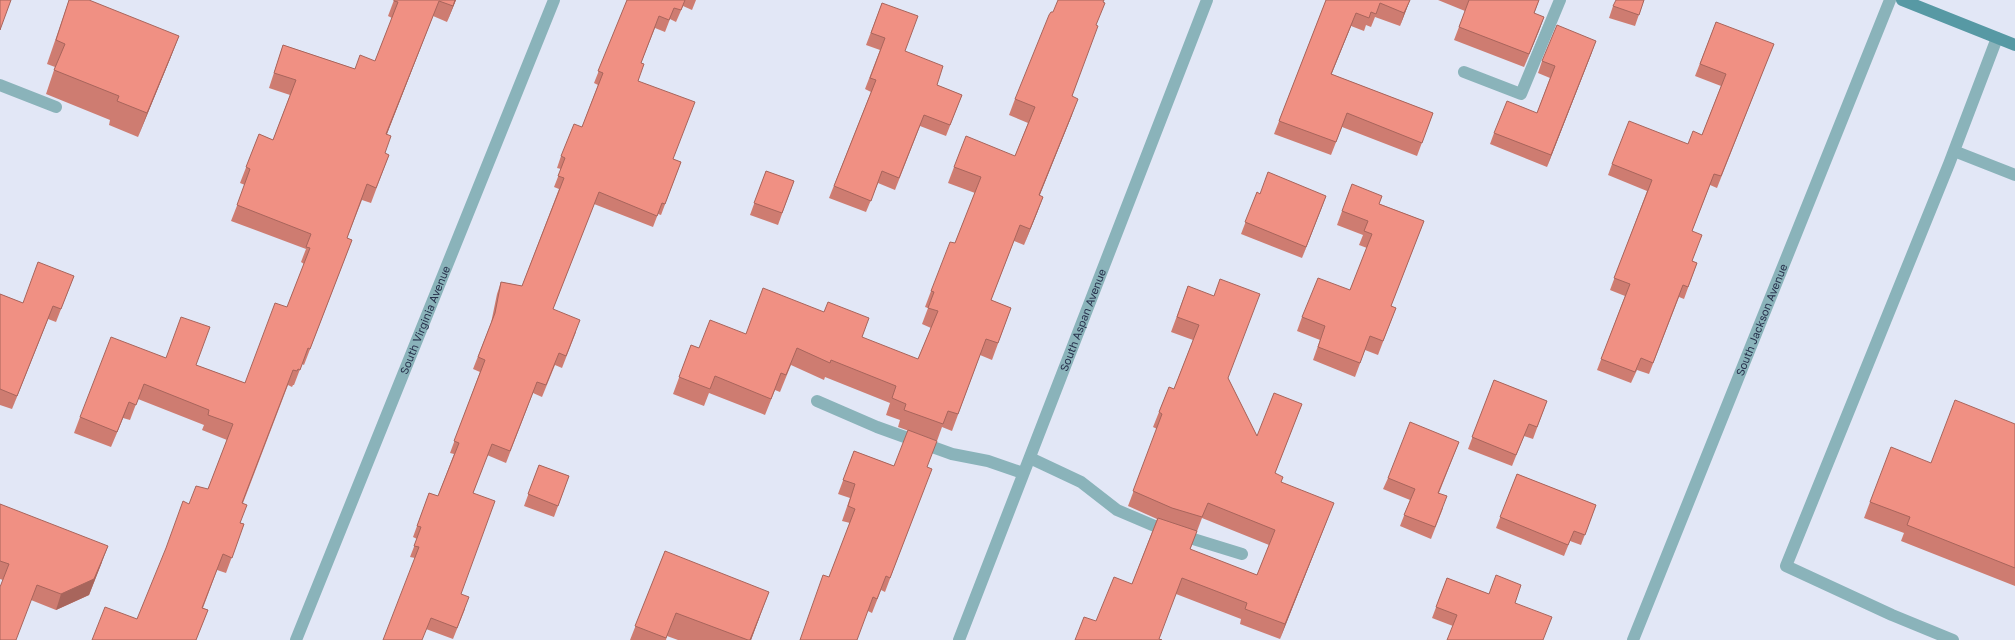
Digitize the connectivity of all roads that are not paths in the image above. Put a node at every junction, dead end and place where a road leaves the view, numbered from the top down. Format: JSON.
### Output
{"nodes":[{"id":1,"x":554,"y":0,"type":"edge"},
{"id":2,"x":1207,"y":0,"type":"edge"},
{"id":3,"x":1560,"y":0,"type":"edge"},
{"id":4,"x":1890,"y":0,"type":"edge"},
{"id":5,"x":1902,"y":0,"type":"edge"},
{"id":6,"x":1997,"y":38,"type":"junction"},
{"id":7,"x":2015,"y":45,"type":"edge"},
{"id":8,"x":1464,"y":72,"type":"dead end"},
{"id":9,"x":0,"y":85,"type":"edge"},
{"id":10,"x":56,"y":107,"type":"dead end"},
{"id":11,"x":1954,"y":151,"type":"junction"},
{"id":12,"x":2015,"y":175,"type":"edge"},
{"id":13,"x":816,"y":401,"type":"dead end"},
{"id":14,"x":1030,"y":458,"type":"junction"},
{"id":15,"x":1023,"y":474,"type":"junction"},
{"id":16,"x":1242,"y":554,"type":"dead end"},
{"id":17,"x":296,"y":640,"type":"edge"},
{"id":18,"x":959,"y":640,"type":"edge"},
{"id":19,"x":1633,"y":640,"type":"edge"},
{"id":20,"x":1953,"y":640,"type":"edge"}],
"edges":[{"from":1,"to":17,"type":"street","name":"South Virginia Avenue"},
{"from":2,"to":14,"type":"street","name":"South Aspan Avenue"},
{"from":3,"to":8,"type":"street"},
{"from":4,"to":19,"type":"street","name":"South Jackson Avenue"},
{"from":5,"to":6,"type":"street"},
{"from":6,"to":7,"type":"street"},
{"from":6,"to":11,"type":"street"},
{"from":9,"to":10,"type":"street"},
{"from":11,"to":12,"type":"street"},
{"from":11,"to":20,"type":"street"},
{"from":13,"to":15,"type":"street"},
{"from":14,"to":15,"type":"street","name":"South Aspan Avenue"},
{"from":14,"to":16,"type":"street"},
{"from":15,"to":18,"type":"street","name":"South Aspan Avenue"}]}
